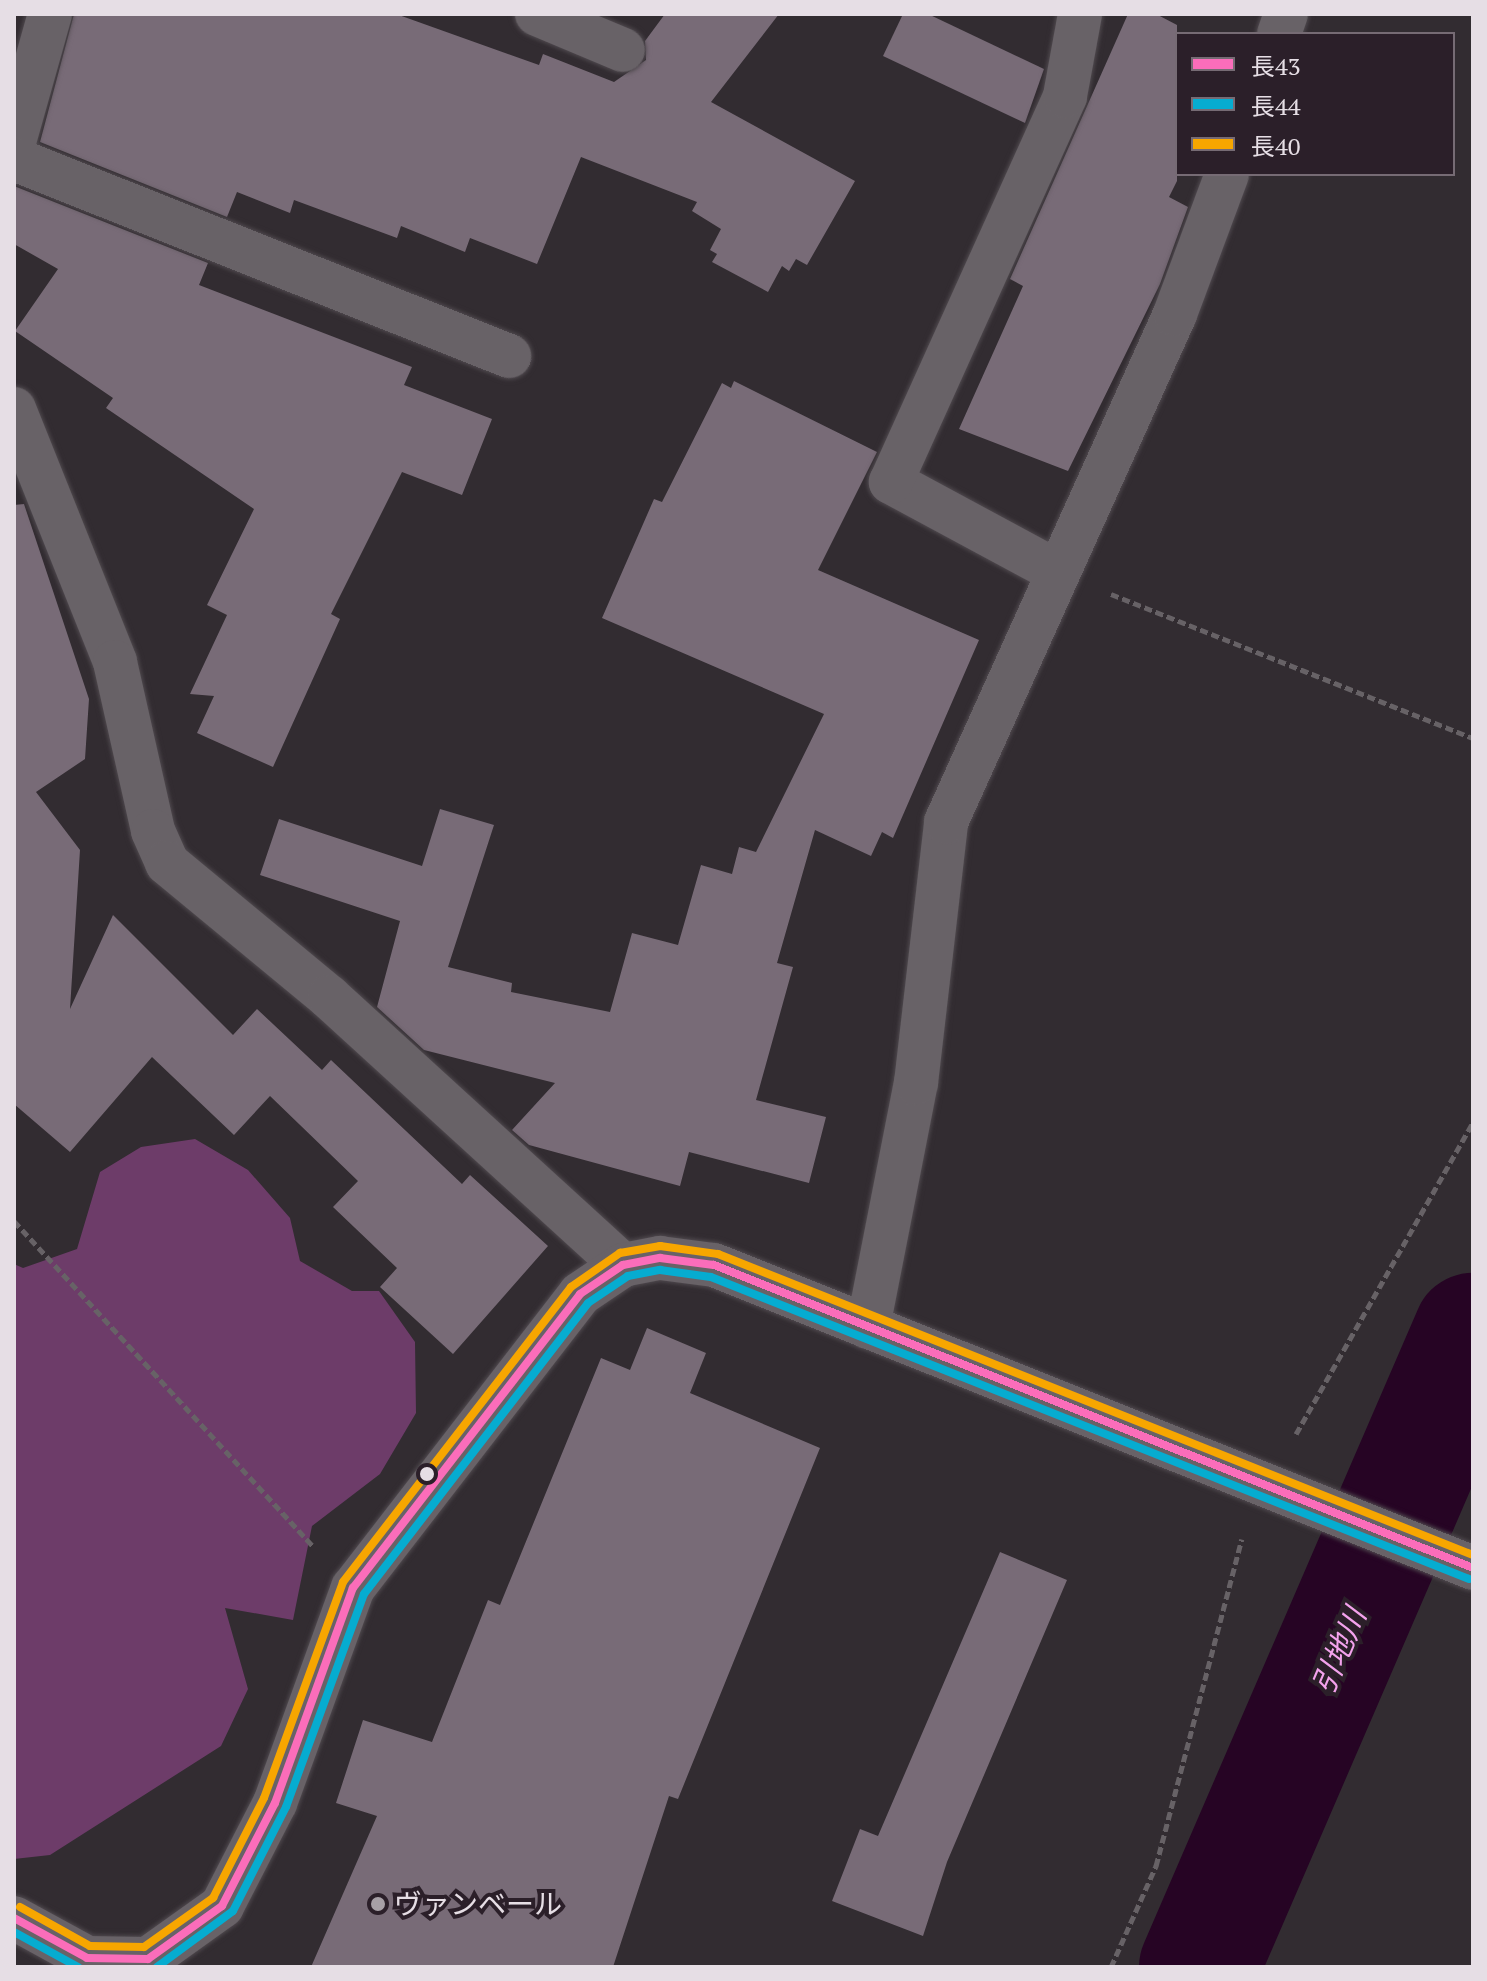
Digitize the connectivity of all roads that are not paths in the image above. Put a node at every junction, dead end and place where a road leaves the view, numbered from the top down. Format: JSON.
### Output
{"nodes":[{"id":1,"x":50,"y":14,"type":"edge"},
{"id":2,"x":537,"y":14,"type":"edge"},
{"id":3,"x":1080,"y":14,"type":"edge"},
{"id":4,"x":623,"y":50,"type":"dead end"},
{"id":5,"x":14,"y":142,"type":"edge"},
{"id":6,"x":14,"y":159,"type":"edge"},
{"id":7,"x":1226,"y":176,"type":"edge"},
{"id":8,"x":509,"y":356,"type":"dead end"},
{"id":9,"x":14,"y":409,"type":"edge"},
{"id":10,"x":1058,"y":572,"type":"junction"},
{"id":11,"x":623,"y":1265,"type":"junction"},
{"id":12,"x":868,"y":1327,"type":"junction"},
{"id":13,"x":1462,"y":1564,"type":"edge"},
{"id":14,"x":14,"y":1918,"type":"edge"},
{"id":15,"x":150,"y":1963,"type":"edge"}],
"edges":[{"from":1,"to":5,"type":"street"},
{"from":2,"to":4,"type":"street"},
{"from":3,"to":10,"type":"street"},
{"from":6,"to":8,"type":"street"},
{"from":7,"to":10,"type":"street"},
{"from":9,"to":11,"type":"street"},
{"from":10,"to":12,"type":"street"},
{"from":11,"to":12,"type":"street"},
{"from":11,"to":15,"type":"street"},
{"from":12,"to":13,"type":"street"},
{"from":14,"to":15,"type":"street"}]}
